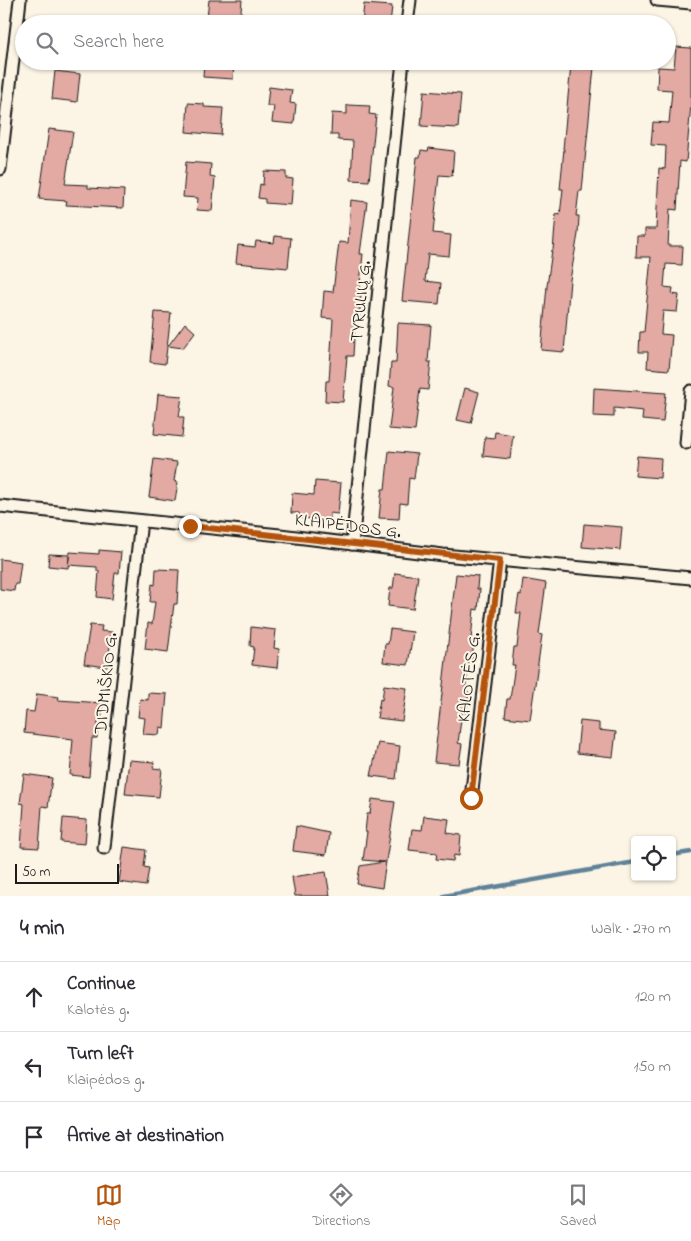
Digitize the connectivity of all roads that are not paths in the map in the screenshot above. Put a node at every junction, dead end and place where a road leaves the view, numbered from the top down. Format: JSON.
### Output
{"nodes":[{"id":1,"x":20,"y":0,"type":"edge"},
{"id":2,"x":410,"y":0,"type":"edge"},
{"id":3,"x":657,"y":0,"type":"edge"},
{"id":4,"x":691,"y":3,"type":"edge"},
{"id":5,"x":18,"y":15,"type":"edge"},
{"id":6,"x":408,"y":15,"type":"edge"},
{"id":7,"x":15,"y":42,"type":"edge"},
{"id":8,"x":402,"y":70,"type":"edge"},
{"id":9,"x":0,"y":169,"type":"edge"},
{"id":10,"x":691,"y":391,"type":"edge"},
{"id":11,"x":686,"y":443,"type":"dead end"},
{"id":12,"x":0,"y":506,"type":"edge"},
{"id":13,"x":141,"y":521,"type":"junction"},
{"id":14,"x":352,"y":544,"type":"junction"},
{"id":15,"x":500,"y":560,"type":"junction"},
{"id":16,"x":691,"y":578,"type":"edge"},
{"id":17,"x":471,"y":798,"type":"dead end"},
{"id":18,"x":104,"y":848,"type":"dead end"}],
"edges":[{"from":1,"to":5,"type":"street"},
{"from":2,"to":6,"type":"street"},
{"from":3,"to":4,"type":"street"},
{"from":7,"to":9,"type":"street"},
{"from":8,"to":14,"type":"street","name":"TYRULIŲ G."},
{"from":10,"to":11,"type":"street"},
{"from":12,"to":13,"type":"street","name":"KLAIPĖDOS G."},
{"from":13,"to":14,"type":"street","name":"KLAIPĖDOS G."},
{"from":13,"to":18,"type":"street","name":"DIDMIŠKIO G."},
{"from":14,"to":15,"type":"street","name":"KLAIPĖDOS G."},
{"from":15,"to":16,"type":"street","name":"KLAIPĖDOS G."},
{"from":15,"to":17,"type":"street","name":"KALOTĖS G."}]}
